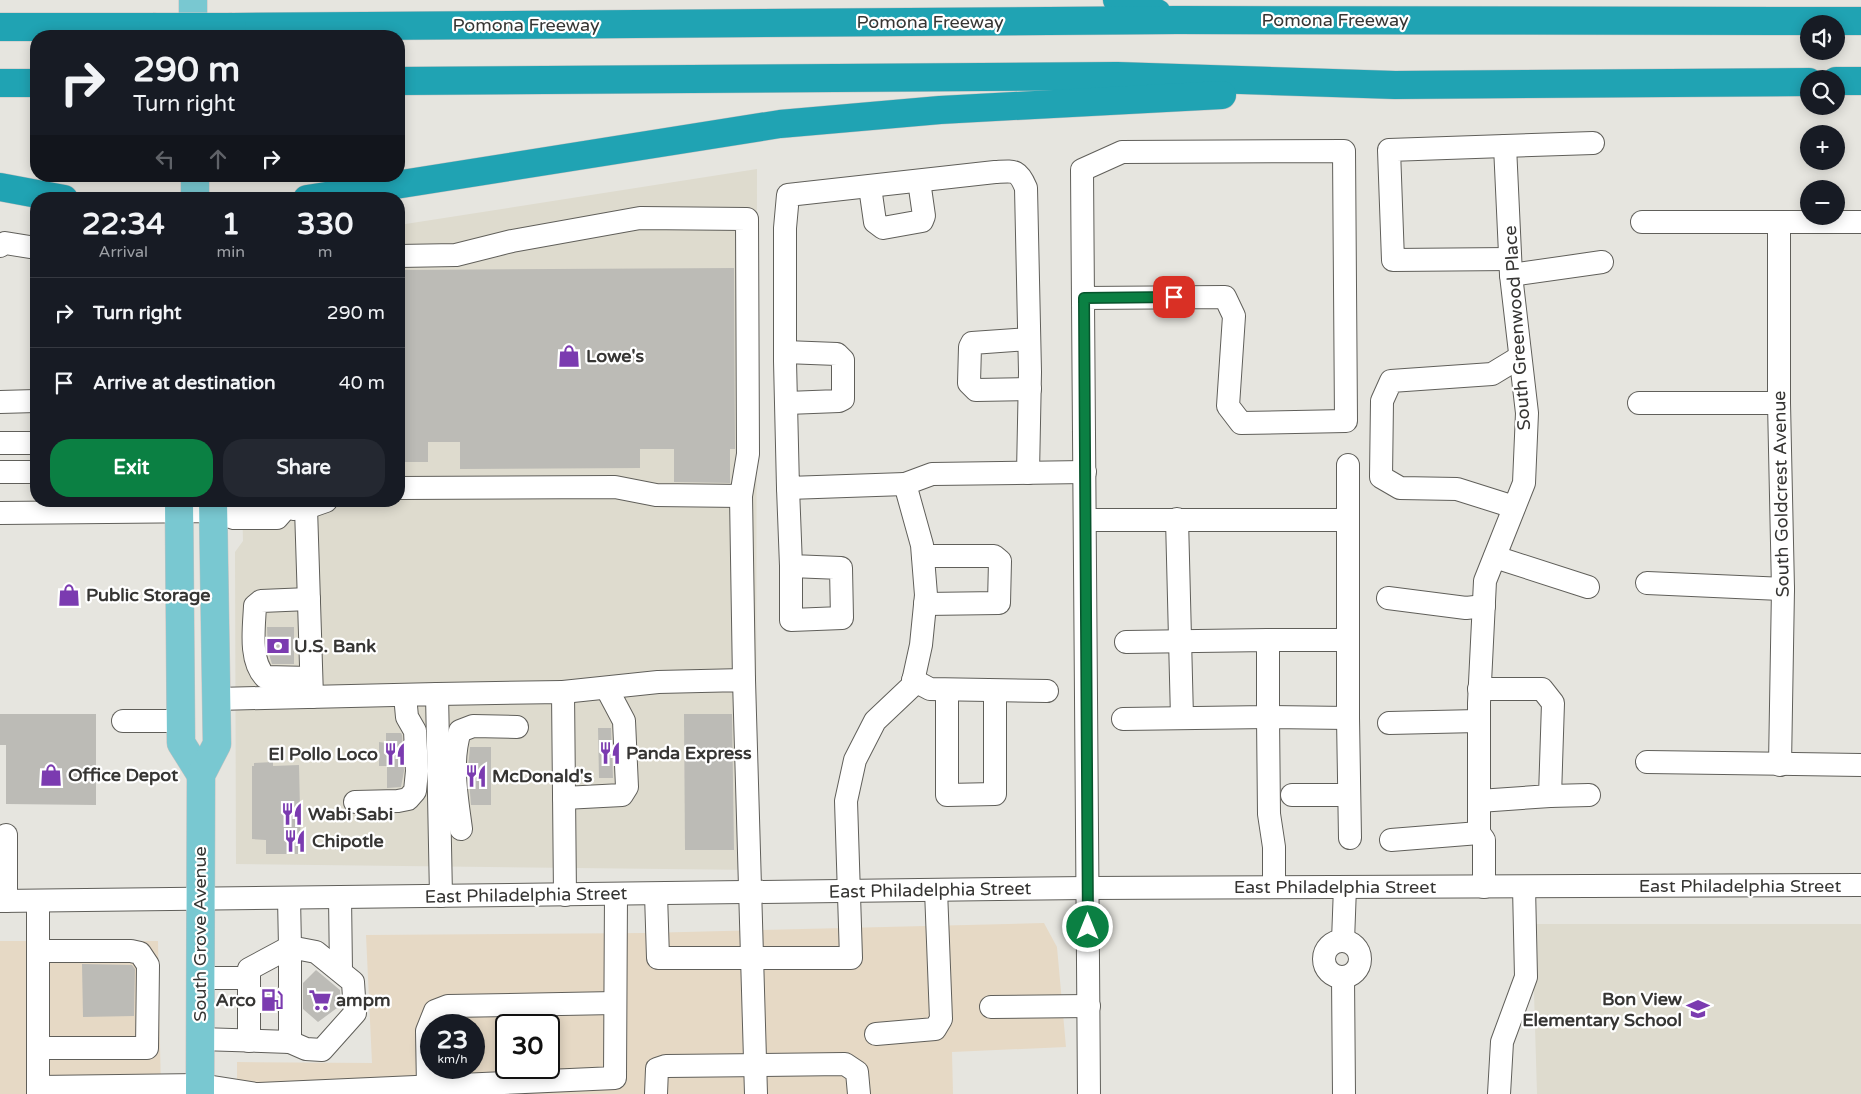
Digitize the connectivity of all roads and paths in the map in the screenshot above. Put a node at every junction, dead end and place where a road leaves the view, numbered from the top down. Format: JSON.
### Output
{"nodes":[{"id":1,"x":193,"y":0,"type":"edge"},
{"id":2,"x":1117,"y":0,"type":"edge"},
{"id":3,"x":1177,"y":20,"type":"junction"},
{"id":4,"x":1861,"y":21,"type":"edge"},
{"id":5,"x":0,"y":27,"type":"edge"},
{"id":6,"x":193,"y":30,"type":"edge"},
{"id":7,"x":405,"y":81,"type":"edge"},
{"id":8,"x":1845,"y":81,"type":"edge"},
{"id":9,"x":1861,"y":81,"type":"edge"},
{"id":10,"x":1800,"y":82,"type":"edge"},
{"id":11,"x":0,"y":83,"type":"edge"},
{"id":12,"x":30,"y":83,"type":"edge"},
{"id":13,"x":1395,"y":86,"type":"junction"},
{"id":14,"x":1593,"y":143,"type":"dead end"},
{"id":15,"x":1505,"y":146,"type":"junction"},
{"id":16,"x":918,"y":181,"type":"junction"},
{"id":17,"x":0,"y":187,"type":"edge"},
{"id":18,"x":870,"y":187,"type":"junction"},
{"id":19,"x":351,"y":192,"type":"edge"},
{"id":20,"x":30,"y":193,"type":"edge"},
{"id":21,"x":1642,"y":222,"type":"dead end"},
{"id":22,"x":1779,"y":222,"type":"junction"},
{"id":23,"x":1861,"y":222,"type":"edge"},
{"id":24,"x":0,"y":246,"type":"edge"},
{"id":25,"x":30,"y":247,"type":"edge"},
{"id":26,"x":405,"y":256,"type":"edge"},
{"id":27,"x":1602,"y":262,"type":"dead end"},
{"id":28,"x":1510,"y":267,"type":"junction"},
{"id":29,"x":1084,"y":298,"type":"junction"},
{"id":30,"x":1029,"y":339,"type":"junction"},
{"id":31,"x":785,"y":352,"type":"junction"},
{"id":32,"x":1520,"y":357,"type":"junction"},
{"id":33,"x":1030,"y":389,"type":"junction"},
{"id":34,"x":30,"y":401,"type":"edge"},
{"id":35,"x":0,"y":402,"type":"edge"},
{"id":36,"x":787,"y":403,"type":"junction"},
{"id":37,"x":1639,"y":403,"type":"dead end"},
{"id":38,"x":1779,"y":403,"type":"junction"},
{"id":39,"x":0,"y":443,"type":"edge"},
{"id":40,"x":30,"y":443,"type":"edge"},
{"id":41,"x":1348,"y":465,"type":"dead end"},
{"id":42,"x":0,"y":472,"type":"edge"},
{"id":43,"x":30,"y":472,"type":"edge"},
{"id":44,"x":1028,"y":472,"type":"junction"},
{"id":45,"x":1085,"y":472,"type":"junction"},
{"id":46,"x":905,"y":484,"type":"junction"},
{"id":47,"x":405,"y":488,"type":"edge"},
{"id":48,"x":788,"y":488,"type":"junction"},
{"id":49,"x":741,"y":496,"type":"junction"},
{"id":50,"x":153,"y":507,"type":"edge"},
{"id":51,"x":179,"y":507,"type":"edge"},
{"id":52,"x":213,"y":507,"type":"edge"},
{"id":53,"x":316,"y":507,"type":"edge"},
{"id":54,"x":1514,"y":507,"type":"junction"},
{"id":55,"x":0,"y":513,"type":"edge"},
{"id":56,"x":1177,"y":519,"type":"junction"},
{"id":57,"x":1085,"y":520,"type":"junction"},
{"id":58,"x":1348,"y":520,"type":"junction"},
{"id":59,"x":923,"y":556,"type":"junction"},
{"id":60,"x":1495,"y":557,"type":"junction"},
{"id":61,"x":791,"y":566,"type":"dead end"},
{"id":62,"x":1647,"y":583,"type":"dead end"},
{"id":63,"x":1588,"y":587,"type":"dead end"},
{"id":64,"x":1783,"y":589,"type":"junction"},
{"id":65,"x":1388,"y":598,"type":"dead end"},
{"id":66,"x":309,"y":599,"type":"junction"},
{"id":67,"x":925,"y":604,"type":"junction"},
{"id":68,"x":1484,"y":606,"type":"junction"},
{"id":69,"x":1268,"y":640,"type":"junction"},
{"id":70,"x":1348,"y":640,"type":"junction"},
{"id":71,"x":1126,"y":642,"type":"dead end"},
{"id":72,"x":1180,"y":642,"type":"junction"},
{"id":73,"x":744,"y":680,"type":"junction"},
{"id":74,"x":913,"y":680,"type":"junction"},
{"id":75,"x":312,"y":687,"type":"junction"},
{"id":76,"x":607,"y":688,"type":"junction"},
{"id":77,"x":1479,"y":688,"type":"junction"},
{"id":78,"x":947,"y":690,"type":"junction"},
{"id":79,"x":995,"y":691,"type":"junction"},
{"id":80,"x":562,"y":692,"type":"junction"},
{"id":81,"x":1047,"y":692,"type":"dead end"},
{"id":82,"x":437,"y":694,"type":"junction"},
{"id":83,"x":405,"y":695,"type":"junction"},
{"id":84,"x":217,"y":699,"type":"junction"},
{"id":85,"x":1268,"y":717,"type":"junction"},
{"id":86,"x":1123,"y":718,"type":"dead end"},
{"id":87,"x":1182,"y":718,"type":"junction"},
{"id":88,"x":1348,"y":718,"type":"junction"},
{"id":89,"x":122,"y":721,"type":"dead end"},
{"id":90,"x":180,"y":721,"type":"junction"},
{"id":91,"x":1478,"y":721,"type":"junction"},
{"id":92,"x":1390,"y":723,"type":"dead end"},
{"id":93,"x":517,"y":732,"type":"dead end"},
{"id":94,"x":1647,"y":762,"type":"dead end"},
{"id":95,"x":1780,"y":765,"type":"junction"},
{"id":96,"x":1861,"y":765,"type":"edge"},
{"id":97,"x":201,"y":775,"type":"junction"},
{"id":98,"x":1292,"y":794,"type":"dead end"},
{"id":99,"x":1349,"y":794,"type":"junction"},
{"id":100,"x":1589,"y":795,"type":"dead end"},
{"id":101,"x":1550,"y":796,"type":"junction"},
{"id":102,"x":564,"y":798,"type":"junction"},
{"id":103,"x":1479,"y":801,"type":"junction"},
{"id":104,"x":355,"y":802,"type":"dead end"},
{"id":105,"x":461,"y":830,"type":"dead end"},
{"id":106,"x":1479,"y":833,"type":"junction"},
{"id":107,"x":6,"y":835,"type":"dead end"},
{"id":108,"x":1350,"y":838,"type":"dead end"},
{"id":109,"x":1391,"y":840,"type":"dead end"},
{"id":110,"x":1861,"y":885,"type":"edge"},
{"id":111,"x":1274,"y":887,"type":"junction"},
{"id":112,"x":1345,"y":887,"type":"junction"},
{"id":113,"x":1478,"y":887,"type":"junction"},
{"id":114,"x":1524,"y":887,"type":"junction"},
{"id":115,"x":1088,"y":888,"type":"junction"},
{"id":116,"x":936,"y":890,"type":"junction"},
{"id":117,"x":848,"y":891,"type":"junction"},
{"id":118,"x":751,"y":892,"type":"junction"},
{"id":119,"x":616,"y":894,"type":"junction"},
{"id":120,"x":656,"y":894,"type":"junction"},
{"id":121,"x":565,"y":895,"type":"junction"},
{"id":122,"x":441,"y":896,"type":"junction"},
{"id":123,"x":340,"y":897,"type":"junction"},
{"id":124,"x":289,"y":898,"type":"junction"},
{"id":125,"x":200,"y":899,"type":"junction"},
{"id":126,"x":3,"y":901,"type":"edge"},
{"id":127,"x":38,"y":901,"type":"junction"},
{"id":128,"x":290,"y":947,"type":"junction"},
{"id":129,"x":38,"y":951,"type":"junction"},
{"id":130,"x":752,"y":957,"type":"junction"},
{"id":131,"x":341,"y":972,"type":"junction"},
{"id":132,"x":199,"y":978,"type":"junction"},
{"id":133,"x":249,"y":978,"type":"junction"},
{"id":134,"x":615,"y":1003,"type":"junction"},
{"id":135,"x":1089,"y":1006,"type":"junction"},
{"id":136,"x":991,"y":1007,"type":"dead end"},
{"id":137,"x":876,"y":1034,"type":"dead end"},
{"id":138,"x":200,"y":1039,"type":"junction"},
{"id":139,"x":249,"y":1041,"type":"junction"},
{"id":140,"x":290,"y":1042,"type":"junction"},
{"id":141,"x":38,"y":1048,"type":"junction"},
{"id":142,"x":755,"y":1066,"type":"junction"},
{"id":143,"x":428,"y":1086,"type":"junction"},
{"id":144,"x":38,"y":1090,"type":"edge"},
{"id":145,"x":123,"y":1090,"type":"edge"},
{"id":146,"x":200,"y":1090,"type":"edge"},
{"id":147,"x":258,"y":1094,"type":"edge"},
{"id":148,"x":656,"y":1094,"type":"edge"},
{"id":149,"x":756,"y":1094,"type":"edge"},
{"id":150,"x":859,"y":1094,"type":"edge"},
{"id":151,"x":1090,"y":1094,"type":"edge"},
{"id":152,"x":1344,"y":1094,"type":"edge"},
{"id":153,"x":1499,"y":1094,"type":"edge"}],
"edges":[{"from":1,"to":6,"type":"main road"},
{"from":2,"to":3,"type":"highway"},
{"from":3,"to":4,"type":"highway","name":"Pomona Freeway"},
{"from":3,"to":5,"type":"highway","name":"Pomona Freeway","bridge":true},
{"from":7,"to":13,"type":"highway"},
{"from":8,"to":9,"type":"highway"},
{"from":10,"to":13,"type":"highway"},
{"from":11,"to":12,"type":"highway"},
{"from":13,"to":19,"type":"highway"},
{"from":14,"to":15,"type":"street"},
{"from":15,"to":28,"type":"street","name":"South Greenwood Place"},
{"from":15,"to":28,"type":"street"},
{"from":16,"to":18,"type":"street"},
{"from":16,"to":18,"type":"street"},
{"from":16,"to":30,"type":"street"},
{"from":17,"to":20,"type":"highway"},
{"from":18,"to":31,"type":"street"},
{"from":21,"to":22,"type":"street"},
{"from":22,"to":23,"type":"street"},
{"from":22,"to":38,"type":"street","name":"South Goldcrest Avenue"},
{"from":24,"to":25,"type":"street"},
{"from":26,"to":49,"type":"street"},
{"from":27,"to":28,"type":"street"},
{"from":28,"to":32,"type":"street","name":"South Greenwood Place"},
{"from":29,"to":29,"type":"street"},
{"from":29,"to":45,"type":"street"},
{"from":30,"to":33,"type":"street"},
{"from":30,"to":33,"type":"street"},
{"from":31,"to":36,"type":"street"},
{"from":31,"to":36,"type":"street"},
{"from":32,"to":54,"type":"street","name":"South Greenwood Place"},
{"from":32,"to":54,"type":"street"},
{"from":33,"to":44,"type":"street"},
{"from":34,"to":35,"type":"street"},
{"from":36,"to":48,"type":"street"},
{"from":37,"to":38,"type":"street"},
{"from":38,"to":64,"type":"street","name":"South Goldcrest Avenue"},
{"from":39,"to":40,"type":"street"},
{"from":41,"to":58,"type":"street"},
{"from":42,"to":43,"type":"street"},
{"from":44,"to":45,"type":"street"},
{"from":44,"to":46,"type":"street"},
{"from":45,"to":57,"type":"street"},
{"from":46,"to":48,"type":"street"},
{"from":46,"to":59,"type":"street"},
{"from":47,"to":49,"type":"street"},
{"from":48,"to":61,"type":"street"},
{"from":49,"to":73,"type":"street"},
{"from":50,"to":55,"type":"street"},
{"from":51,"to":90,"type":"main road"},
{"from":52,"to":84,"type":"main road","name":"South Grove Avenue"},
{"from":53,"to":66,"type":"street"},
{"from":54,"to":60,"type":"street","name":"South Greenwood Place"},
{"from":56,"to":57,"type":"street"},
{"from":56,"to":58,"type":"street"},
{"from":56,"to":72,"type":"street"},
{"from":57,"to":115,"type":"street"},
{"from":58,"to":70,"type":"street"},
{"from":59,"to":67,"type":"street"},
{"from":59,"to":67,"type":"street"},
{"from":60,"to":63,"type":"street"},
{"from":60,"to":68,"type":"street","name":"South Greenwood Place"},
{"from":62,"to":64,"type":"street"},
{"from":64,"to":95,"type":"street","name":"South Goldcrest Avenue"},
{"from":65,"to":68,"type":"street"},
{"from":66,"to":75,"type":"street"},
{"from":66,"to":75,"type":"street"},
{"from":67,"to":74,"type":"street"},
{"from":68,"to":77,"type":"street","name":"South Greenwood Place"},
{"from":69,"to":70,"type":"street"},
{"from":69,"to":72,"type":"street"},
{"from":69,"to":85,"type":"street"},
{"from":70,"to":88,"type":"street"},
{"from":71,"to":72,"type":"street"},
{"from":72,"to":87,"type":"street"},
{"from":73,"to":76,"type":"street"},
{"from":73,"to":118,"type":"street"},
{"from":74,"to":78,"type":"street"},
{"from":74,"to":117,"type":"street"},
{"from":75,"to":83,"type":"street"},
{"from":75,"to":84,"type":"street"},
{"from":76,"to":80,"type":"street"},
{"from":76,"to":102,"type":"street"},
{"from":77,"to":91,"type":"street","name":"South Greenwood Place"},
{"from":77,"to":101,"type":"street"},
{"from":78,"to":79,"type":"street"},
{"from":78,"to":79,"type":"street"},
{"from":79,"to":81,"type":"street"},
{"from":80,"to":82,"type":"street"},
{"from":80,"to":102,"type":"street"},
{"from":82,"to":83,"type":"street"},
{"from":82,"to":122,"type":"street"},
{"from":83,"to":104,"type":"street"},
{"from":84,"to":97,"type":"main road","name":"South Grove Avenue"},
{"from":85,"to":87,"type":"street"},
{"from":85,"to":88,"type":"street"},
{"from":85,"to":111,"type":"street"},
{"from":86,"to":87,"type":"street"},
{"from":88,"to":99,"type":"street"},
{"from":89,"to":90,"type":"street"},
{"from":90,"to":97,"type":"main road"},
{"from":91,"to":92,"type":"street"},
{"from":91,"to":103,"type":"street","name":"South Greenwood Place"},
{"from":93,"to":105,"type":"street"},
{"from":94,"to":95,"type":"street"},
{"from":95,"to":96,"type":"street"},
{"from":97,"to":125,"type":"main road","name":"South Grove Avenue"},
{"from":98,"to":99,"type":"street"},
{"from":99,"to":108,"type":"street"},
{"from":100,"to":101,"type":"street"},
{"from":101,"to":103,"type":"street"},
{"from":102,"to":121,"type":"street"},
{"from":103,"to":106,"type":"street","name":"South Greenwood Place"},
{"from":106,"to":109,"type":"street"},
{"from":106,"to":113,"type":"street","name":"South Greenwood Place"},
{"from":107,"to":126,"type":"street"},
{"from":110,"to":114,"type":"street","name":"East Philadelphia Street"},
{"from":111,"to":112,"type":"street","name":"East Philadelphia Street"},
{"from":111,"to":115,"type":"street","name":"East Philadelphia Street"},
{"from":112,"to":113,"type":"street","name":"East Philadelphia Street"},
{"from":112,"to":152,"type":"street"},
{"from":113,"to":114,"type":"street","name":"East Philadelphia Street"},
{"from":114,"to":153,"type":"street"},
{"from":115,"to":116,"type":"street","name":"East Philadelphia Street"},
{"from":115,"to":135,"type":"street"},
{"from":116,"to":117,"type":"street","name":"East Philadelphia Street"},
{"from":116,"to":137,"type":"street"},
{"from":117,"to":118,"type":"street","name":"East Philadelphia Street"},
{"from":117,"to":130,"type":"street"},
{"from":118,"to":120,"type":"street","name":"East Philadelphia Street"},
{"from":118,"to":130,"type":"street"},
{"from":119,"to":120,"type":"street","name":"East Philadelphia Street"},
{"from":119,"to":121,"type":"street","name":"East Philadelphia Street"},
{"from":119,"to":134,"type":"street"},
{"from":120,"to":130,"type":"street"},
{"from":121,"to":122,"type":"street","name":"East Philadelphia Street"},
{"from":122,"to":123,"type":"street","name":"East Philadelphia Street"},
{"from":123,"to":124,"type":"street","name":"East Philadelphia Street"},
{"from":123,"to":131,"type":"street"},
{"from":124,"to":125,"type":"street","name":"East Philadelphia Street"},
{"from":124,"to":128,"type":"street"},
{"from":125,"to":127,"type":"street","name":"East Philadelphia Street"},
{"from":125,"to":132,"type":"main road","name":"South Grove Avenue"},
{"from":126,"to":127,"type":"street","name":"East Philadelphia Street"},
{"from":127,"to":129,"type":"street"},
{"from":128,"to":131,"type":"street"},
{"from":128,"to":133,"type":"street"},
{"from":128,"to":140,"type":"street"},
{"from":129,"to":141,"type":"street"},
{"from":129,"to":141,"type":"street"},
{"from":130,"to":142,"type":"street"},
{"from":131,"to":140,"type":"street"},
{"from":132,"to":133,"type":"street"},
{"from":132,"to":138,"type":"main road","name":"South Grove Avenue"},
{"from":133,"to":139,"type":"street"},
{"from":134,"to":143,"type":"street"},
{"from":134,"to":143,"type":"street"},
{"from":135,"to":136,"type":"street"},
{"from":135,"to":151,"type":"street"},
{"from":138,"to":139,"type":"street"},
{"from":138,"to":146,"type":"main road","name":"South Grove Avenue"},
{"from":139,"to":140,"type":"street"},
{"from":141,"to":144,"type":"street"},
{"from":142,"to":148,"type":"street"},
{"from":142,"to":149,"type":"street"},
{"from":142,"to":150,"type":"street"},
{"from":143,"to":147,"type":"street"},
{"from":144,"to":145,"type":"street"},
{"from":145,"to":146,"type":"street"},
{"from":146,"to":147,"type":"street"}]}
